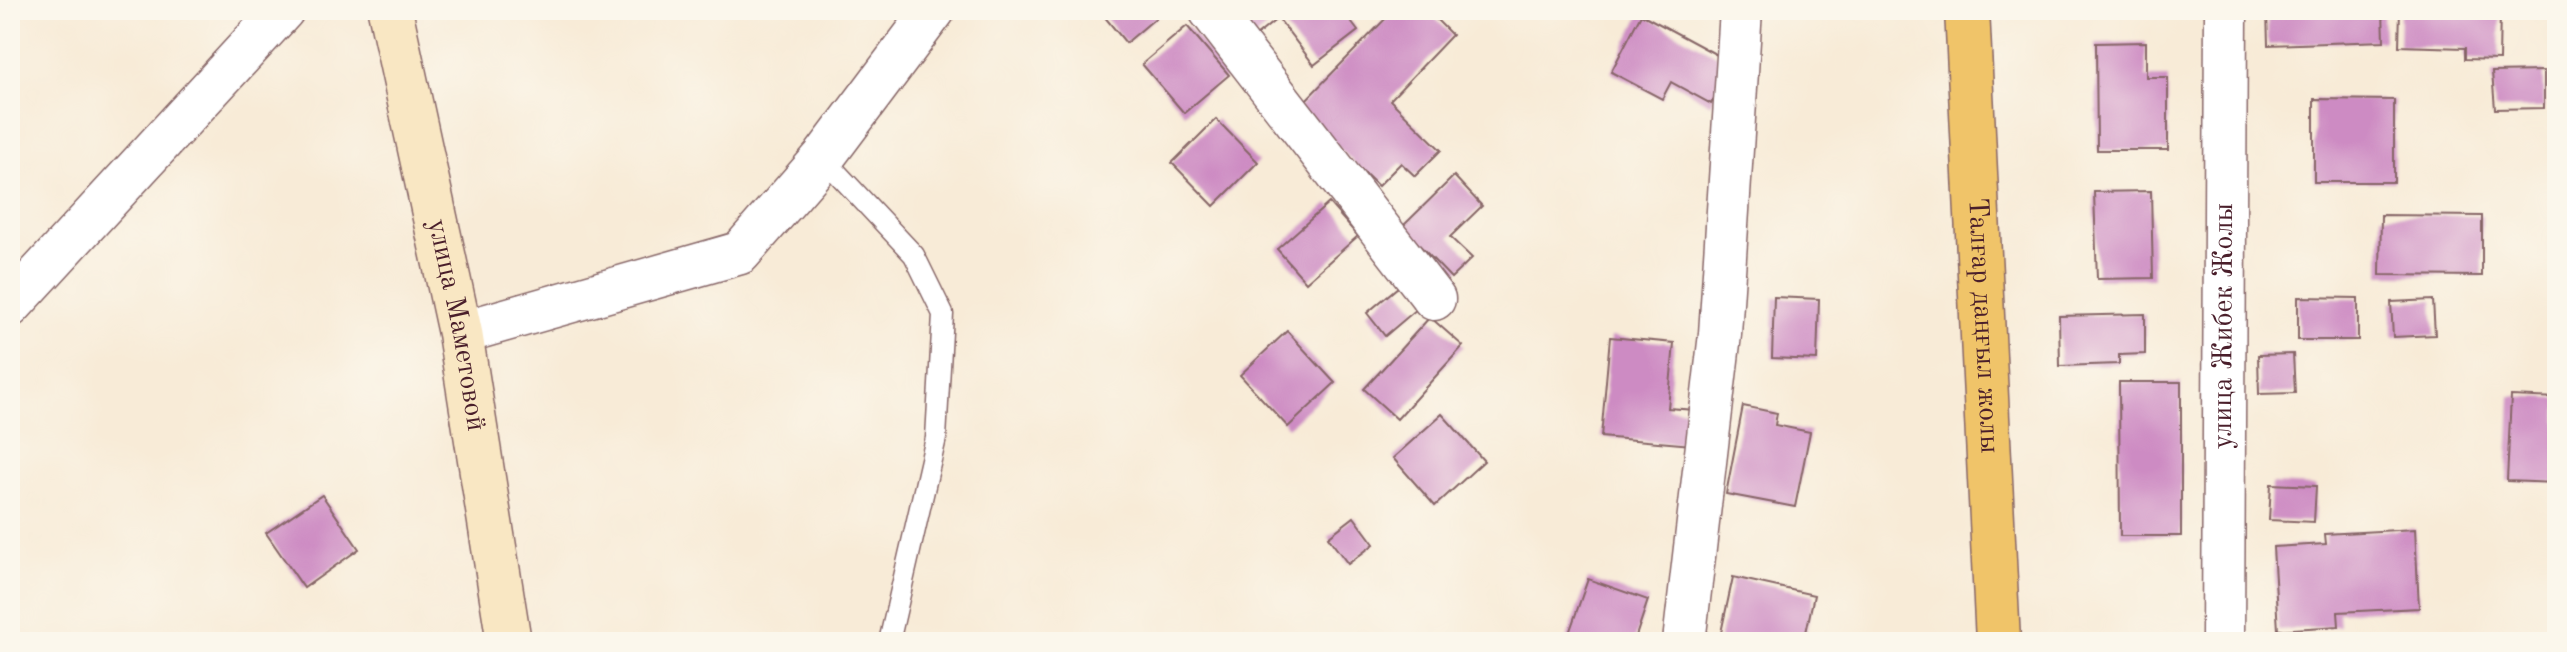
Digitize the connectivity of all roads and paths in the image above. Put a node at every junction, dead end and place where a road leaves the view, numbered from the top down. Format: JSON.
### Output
{"nodes":[{"id":1,"x":283,"y":10,"type":"edge"},
{"id":2,"x":390,"y":10,"type":"edge"},
{"id":3,"x":934,"y":10,"type":"edge"},
{"id":4,"x":1210,"y":10,"type":"edge"},
{"id":5,"x":1741,"y":10,"type":"edge"},
{"id":6,"x":1967,"y":10,"type":"edge"},
{"id":7,"x":2226,"y":10,"type":"edge"},
{"id":8,"x":823,"y":158,"type":"junction"},
{"id":9,"x":1434,"y":299,"type":"dead end"},
{"id":10,"x":12,"y":301,"type":"edge"},
{"id":11,"x":460,"y":333,"type":"junction"},
{"id":12,"x":509,"y":642,"type":"edge"},
{"id":13,"x":889,"y":642,"type":"edge"},
{"id":14,"x":1684,"y":642,"type":"edge"},
{"id":15,"x":1998,"y":642,"type":"edge"},
{"id":16,"x":2223,"y":642,"type":"edge"}],
"edges":[{"from":1,"to":10,"type":"street"},
{"from":2,"to":11,"type":"street","name":"улица Маметовой"},
{"from":3,"to":8,"type":"street"},
{"from":4,"to":9,"type":"street"},
{"from":5,"to":14,"type":"street"},
{"from":6,"to":15,"type":"main road","name":"Талғар даңғыл жолы"},
{"from":7,"to":16,"type":"street","name":"улица Жибек Жолы"},
{"from":8,"to":11,"type":"street"},
{"from":8,"to":13,"type":"lane"},
{"from":11,"to":12,"type":"street","name":"улица Маметовой"}]}
